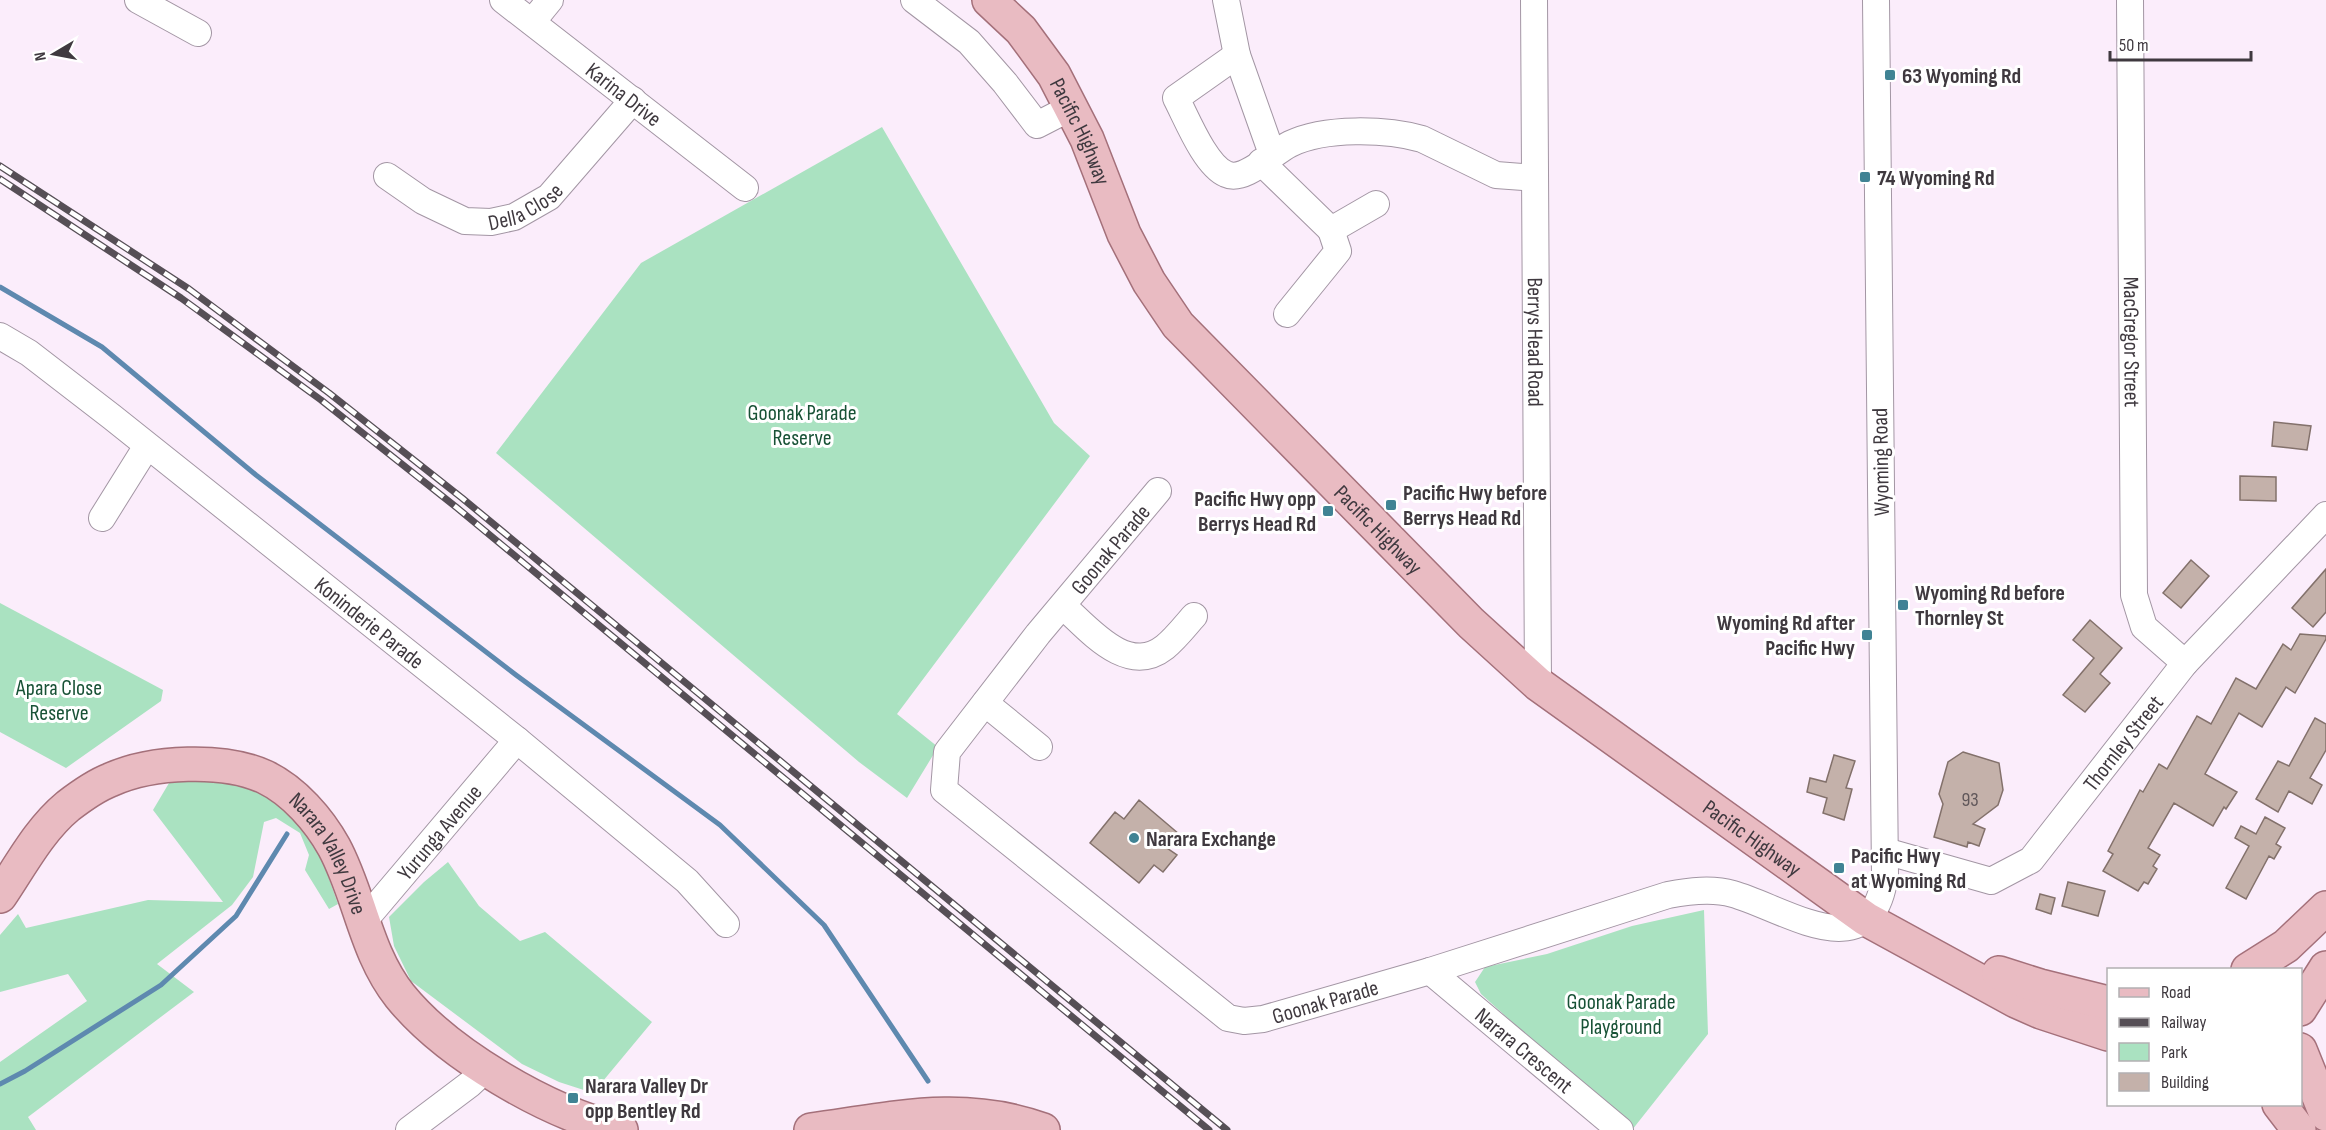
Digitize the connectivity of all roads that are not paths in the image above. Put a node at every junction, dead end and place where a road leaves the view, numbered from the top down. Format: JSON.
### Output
{"nodes":[{"id":1,"x":138,"y":0,"type":"edge"},
{"id":2,"x":503,"y":0,"type":"edge"},
{"id":3,"x":550,"y":0,"type":"edge"},
{"id":4,"x":914,"y":0,"type":"edge"},
{"id":5,"x":989,"y":0,"type":"edge"},
{"id":6,"x":1226,"y":0,"type":"edge"},
{"id":7,"x":1534,"y":0,"type":"edge"},
{"id":8,"x":1876,"y":0,"type":"edge"},
{"id":9,"x":2130,"y":0,"type":"edge"},
{"id":10,"x":532,"y":22,"type":"junction"},
{"id":11,"x":198,"y":33,"type":"dead end"},
{"id":12,"x":1237,"y":55,"type":"junction"},
{"id":13,"x":633,"y":100,"type":"junction"},
{"id":14,"x":1072,"y":107,"type":"junction"},
{"id":15,"x":1267,"y":158,"type":"junction"},
{"id":16,"x":387,"y":176,"type":"dead end"},
{"id":17,"x":1535,"y":178,"type":"junction"},
{"id":18,"x":745,"y":188,"type":"dead end"},
{"id":19,"x":1376,"y":204,"type":"dead end"},
{"id":20,"x":1331,"y":230,"type":"junction"},
{"id":21,"x":1287,"y":314,"type":"dead end"},
{"id":22,"x":0,"y":336,"type":"edge"},
{"id":23,"x":147,"y":446,"type":"junction"},
{"id":24,"x":1158,"y":491,"type":"dead end"},
{"id":25,"x":2326,"y":515,"type":"edge"},
{"id":26,"x":102,"y":518,"type":"dead end"},
{"id":27,"x":1063,"y":606,"type":"junction"},
{"id":28,"x":1194,"y":616,"type":"dead end"},
{"id":29,"x":2185,"y":663,"type":"junction"},
{"id":30,"x":1538,"y":684,"type":"junction"},
{"id":31,"x":985,"y":703,"type":"junction"},
{"id":32,"x":517,"y":740,"type":"junction"},
{"id":33,"x":1039,"y":747,"type":"dead end"},
{"id":34,"x":1885,"y":850,"type":"junction"},
{"id":35,"x":0,"y":896,"type":"edge"},
{"id":36,"x":2326,"y":908,"type":"edge"},
{"id":37,"x":1866,"y":919,"type":"junction"},
{"id":38,"x":363,"y":922,"type":"junction"},
{"id":39,"x":726,"y":924,"type":"dead end"},
{"id":40,"x":2326,"y":930,"type":"edge"},
{"id":41,"x":1901,"y":938,"type":"junction"},
{"id":42,"x":2250,"y":968,"type":"edge"},
{"id":43,"x":2285,"y":968,"type":"edge"},
{"id":44,"x":2326,"y":968,"type":"edge"},
{"id":45,"x":1430,"y":970,"type":"junction"},
{"id":46,"x":2073,"y":994,"type":"junction"},
{"id":47,"x":2107,"y":997,"type":"edge"},
{"id":48,"x":2107,"y":1002,"type":"edge"},
{"id":49,"x":2302,"y":1007,"type":"edge"},
{"id":50,"x":2107,"y":1033,"type":"edge"},
{"id":51,"x":2302,"y":1053,"type":"edge"},
{"id":52,"x":486,"y":1069,"type":"junction"},
{"id":53,"x":2281,"y":1106,"type":"edge"},
{"id":54,"x":2326,"y":1114,"type":"edge"},
{"id":55,"x":409,"y":1130,"type":"edge"},
{"id":56,"x":621,"y":1130,"type":"edge"},
{"id":57,"x":811,"y":1130,"type":"edge"},
{"id":58,"x":1043,"y":1130,"type":"edge"},
{"id":59,"x":1620,"y":1130,"type":"edge"},
{"id":60,"x":2299,"y":1130,"type":"edge"}],
"edges":[{"from":1,"to":11,"type":"street"},
{"from":2,"to":10,"type":"street","name":"Karina Drive"},
{"from":3,"to":10,"type":"street"},
{"from":4,"to":14,"type":"street"},
{"from":5,"to":14,"type":"main road","name":"Pacific Highway"},
{"from":6,"to":12,"type":"street"},
{"from":7,"to":17,"type":"street","name":"Berrys Head Road"},
{"from":8,"to":34,"type":"street","name":"Wyoming Road"},
{"from":9,"to":29,"type":"street","name":"MacGregor Street"},
{"from":10,"to":13,"type":"street","name":"Karina Drive"},
{"from":12,"to":15,"type":"street"},
{"from":12,"to":15,"type":"street"},
{"from":13,"to":16,"type":"street","name":"Della Close"},
{"from":13,"to":18,"type":"street","name":"Karina Drive"},
{"from":14,"to":30,"type":"main road","name":"Pacific Highway"},
{"from":15,"to":17,"type":"street"},
{"from":15,"to":20,"type":"street"},
{"from":17,"to":30,"type":"street","name":"Berrys Head Road"},
{"from":19,"to":20,"type":"street"},
{"from":20,"to":21,"type":"street"},
{"from":22,"to":23,"type":"street","name":"Koninderie Parade"},
{"from":23,"to":26,"type":"street"},
{"from":23,"to":32,"type":"street","name":"Koninderie Parade"},
{"from":24,"to":27,"type":"street","name":"Goonak Parade"},
{"from":25,"to":29,"type":"street","name":"Thornley Street"},
{"from":27,"to":28,"type":"street","name":"Goonak Parade"},
{"from":27,"to":31,"type":"street","name":"Goonak Parade"},
{"from":29,"to":34,"type":"street","name":"Thornley Street"},
{"from":30,"to":37,"type":"main road","name":"Pacific Highway"},
{"from":31,"to":33,"type":"street"},
{"from":31,"to":45,"type":"street","name":"Goonak Parade"},
{"from":32,"to":38,"type":"street","name":"Yurunga Avenue"},
{"from":32,"to":39,"type":"street","name":"Koninderie Parade"},
{"from":34,"to":37,"type":"street","name":"Wyoming Road"},
{"from":35,"to":38,"type":"main road","name":"Narara Valley Drive"},
{"from":36,"to":42,"type":"main road"},
{"from":37,"to":41,"type":"main road","name":"Pacific Highway"},
{"from":37,"to":45,"type":"street","name":"Goonak Parade"},
{"from":38,"to":52,"type":"main road","name":"Narara Valley Drive"},
{"from":40,"to":43,"type":"main road"},
{"from":41,"to":46,"type":"main road","name":"Pacific Highway"},
{"from":41,"to":50,"type":"main road","name":"Pacific Highway"},
{"from":44,"to":49,"type":"main road"},
{"from":45,"to":59,"type":"street","name":"Narara Crescent"},
{"from":46,"to":47,"type":"main road"},
{"from":46,"to":48,"type":"main road","name":"Pacific Highway"},
{"from":51,"to":54,"type":"main road"},
{"from":52,"to":55,"type":"street"},
{"from":52,"to":56,"type":"main road","name":"Narara Valley Drive"},
{"from":53,"to":60,"type":"main road"},
{"from":57,"to":58,"type":"main road"}]}
